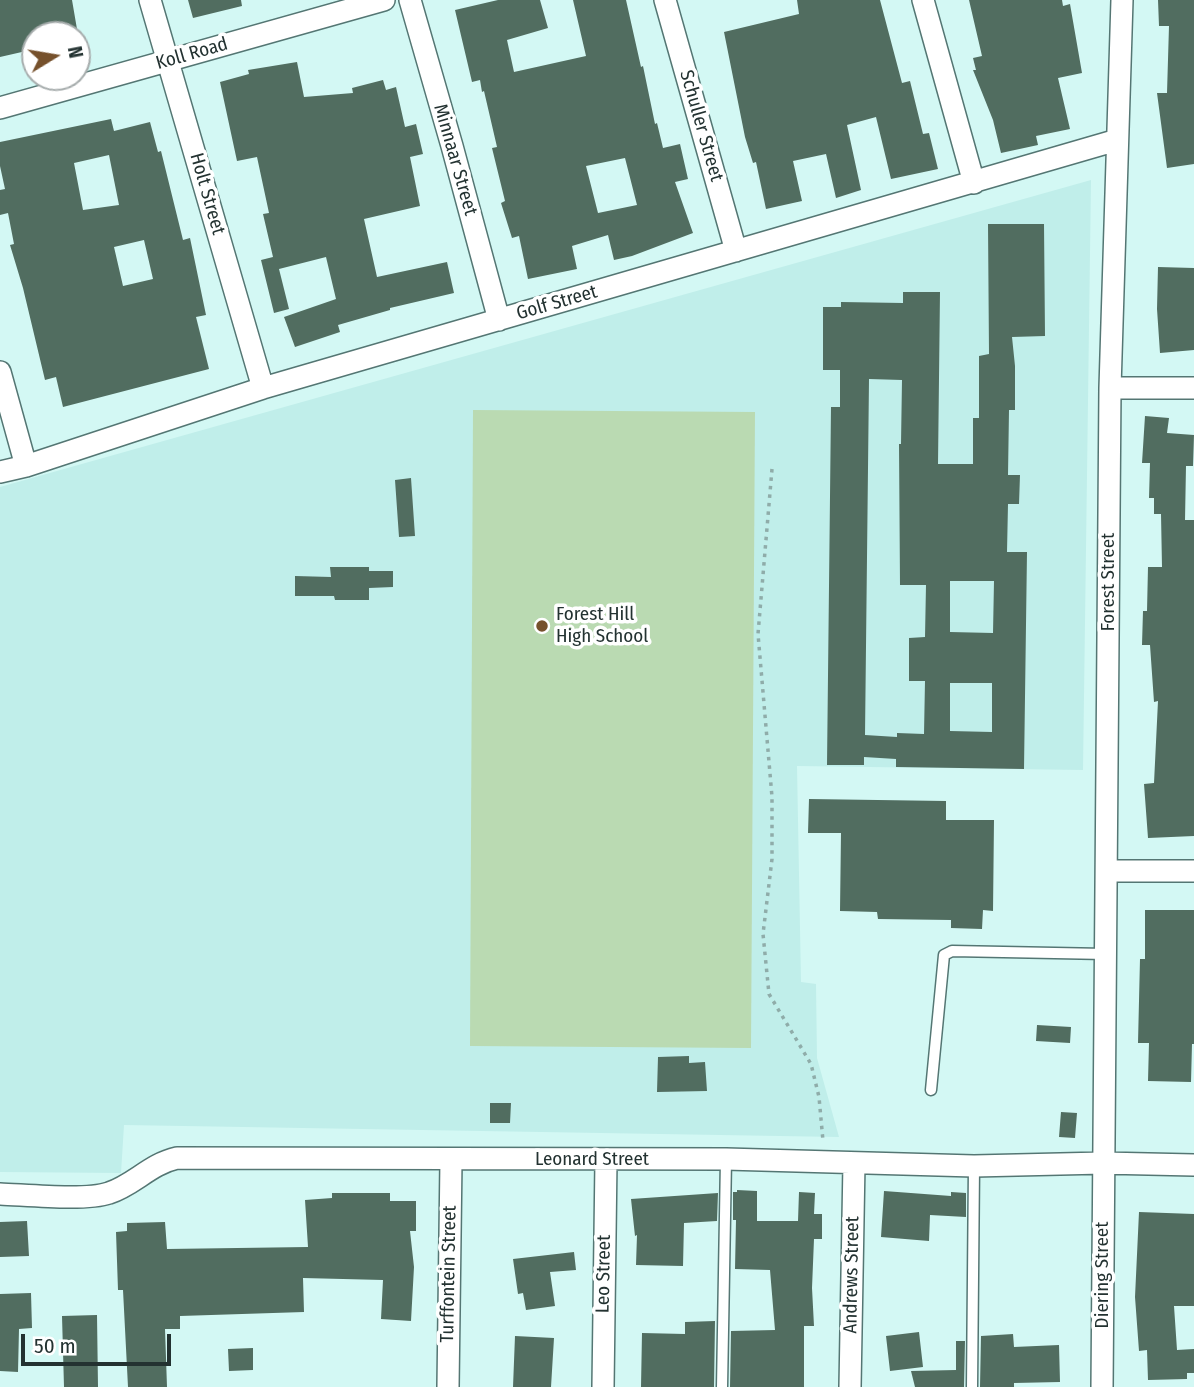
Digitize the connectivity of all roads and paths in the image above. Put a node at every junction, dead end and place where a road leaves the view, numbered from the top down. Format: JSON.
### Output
{"nodes":[{"id":1,"x":150,"y":0,"type":"edge"},
{"id":2,"x":384,"y":0,"type":"edge"},
{"id":3,"x":410,"y":0,"type":"edge"},
{"id":4,"x":665,"y":0,"type":"edge"},
{"id":5,"x":923,"y":0,"type":"edge"},
{"id":6,"x":1122,"y":0,"type":"edge"},
{"id":7,"x":168,"y":61,"type":"junction"},
{"id":8,"x":0,"y":108,"type":"edge"},
{"id":9,"x":1117,"y":141,"type":"junction"},
{"id":10,"x":974,"y":183,"type":"junction"},
{"id":11,"x":736,"y":251,"type":"junction"},
{"id":12,"x":499,"y":320,"type":"junction"},
{"id":13,"x":0,"y":372,"type":"edge"},
{"id":14,"x":263,"y":388,"type":"junction"},
{"id":15,"x":1110,"y":388,"type":"junction"},
{"id":16,"x":1194,"y":388,"type":"edge"},
{"id":17,"x":26,"y":466,"type":"junction"},
{"id":18,"x":772,"y":469,"type":"dead end"},
{"id":19,"x":0,"y":472,"type":"edge"},
{"id":20,"x":1107,"y":871,"type":"junction"},
{"id":21,"x":1194,"y":871,"type":"edge"},
{"id":22,"x":1106,"y":954,"type":"junction"},
{"id":23,"x":931,"y":1090,"type":"dead end"},
{"id":24,"x":726,"y":1159,"type":"junction"},
{"id":25,"x":451,"y":1160,"type":"junction"},
{"id":26,"x":606,"y":1160,"type":"junction"},
{"id":27,"x":824,"y":1162,"type":"junction"},
{"id":28,"x":854,"y":1163,"type":"junction"},
{"id":29,"x":1103,"y":1163,"type":"junction"},
{"id":30,"x":974,"y":1166,"type":"junction"},
{"id":31,"x":1194,"y":1166,"type":"edge"},
{"id":32,"x":0,"y":1194,"type":"edge"},
{"id":33,"x":448,"y":1387,"type":"edge"},
{"id":34,"x":603,"y":1387,"type":"edge"},
{"id":35,"x":722,"y":1387,"type":"edge"},
{"id":36,"x":850,"y":1387,"type":"edge"},
{"id":37,"x":972,"y":1387,"type":"edge"},
{"id":38,"x":1102,"y":1387,"type":"edge"}],
"edges":[{"from":1,"to":7,"type":"street","name":"Holt Street"},
{"from":2,"to":7,"type":"street","name":"Koll Road"},
{"from":3,"to":12,"type":"street","name":"Minnaar Street"},
{"from":4,"to":11,"type":"street","name":"Schuller Street"},
{"from":5,"to":10,"type":"street"},
{"from":6,"to":9,"type":"street","name":"Forest Street"},
{"from":7,"to":8,"type":"street","name":"Koll Road"},
{"from":7,"to":14,"type":"street","name":"Holt Street"},
{"from":9,"to":10,"type":"street","name":"Golf Street"},
{"from":9,"to":15,"type":"street","name":"Forest Street"},
{"from":10,"to":11,"type":"street","name":"Golf Street"},
{"from":11,"to":12,"type":"street","name":"Golf Street"},
{"from":12,"to":14,"type":"street","name":"Golf Street"},
{"from":13,"to":17,"type":"street"},
{"from":14,"to":17,"type":"street","name":"Golf Street"},
{"from":15,"to":16,"type":"street"},
{"from":15,"to":20,"type":"street","name":"Forest Street"},
{"from":17,"to":19,"type":"street","name":"Golf Street"},
{"from":18,"to":27,"type":"path"},
{"from":20,"to":21,"type":"street"},
{"from":20,"to":22,"type":"street","name":"Forest Street"},
{"from":22,"to":23,"type":"lane"},
{"from":22,"to":29,"type":"street","name":"Forest Street"},
{"from":24,"to":26,"type":"street","name":"Leonard Street"},
{"from":24,"to":27,"type":"street","name":"Leonard Street"},
{"from":24,"to":35,"type":"lane"},
{"from":25,"to":26,"type":"street","name":"Leonard Street"},
{"from":25,"to":32,"type":"street","name":"Leonard Street"},
{"from":25,"to":33,"type":"street","name":"Turffontein Street"},
{"from":26,"to":34,"type":"street","name":"Leo Street"},
{"from":27,"to":28,"type":"street","name":"Leonard Street"},
{"from":28,"to":30,"type":"street","name":"Leonard Street"},
{"from":28,"to":36,"type":"street","name":"Andrews Street"},
{"from":29,"to":30,"type":"street","name":"Leonard Street"},
{"from":29,"to":31,"type":"street","name":"Leonard Street"},
{"from":29,"to":38,"type":"street","name":"Diering Street"},
{"from":30,"to":37,"type":"lane"}]}
